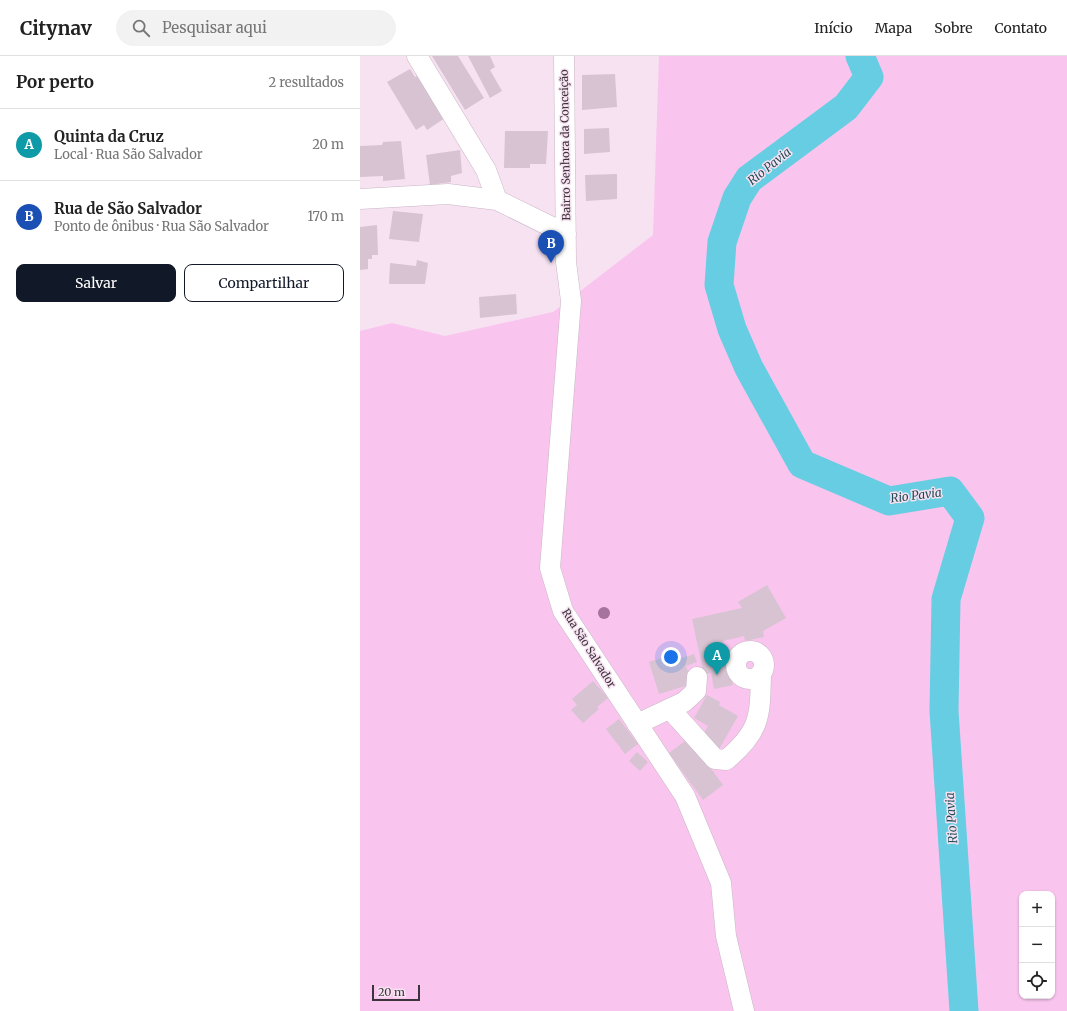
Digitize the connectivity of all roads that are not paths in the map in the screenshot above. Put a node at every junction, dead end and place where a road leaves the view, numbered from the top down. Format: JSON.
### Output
{"nodes":[{"id":1,"x":417,"y":56,"type":"edge"},
{"id":2,"x":564,"y":56,"type":"edge"},
{"id":3,"x":360,"y":199,"type":"edge"},
{"id":4,"x":497,"y":200,"type":"junction"},
{"id":5,"x":566,"y":234,"type":"junction"},
{"id":6,"x":762,"y":673,"type":"dead end"},
{"id":7,"x":697,"y":677,"type":"dead end"},
{"id":8,"x":670,"y":709,"type":"junction"},
{"id":9,"x":637,"y":724,"type":"junction"},
{"id":10,"x":744,"y":1011,"type":"edge"}],
"edges":[{"from":1,"to":4,"type":"street"},
{"from":2,"to":5,"type":"street","name":"Bairro Senhora da Conceição"},
{"from":3,"to":4,"type":"street"},
{"from":4,"to":5,"type":"street"},
{"from":5,"to":9,"type":"street","name":"Rua São Salvador"},
{"from":6,"to":8,"type":"street"},
{"from":7,"to":8,"type":"street"},
{"from":8,"to":9,"type":"street"},
{"from":9,"to":10,"type":"street","name":"Rua São Salvador"}]}
